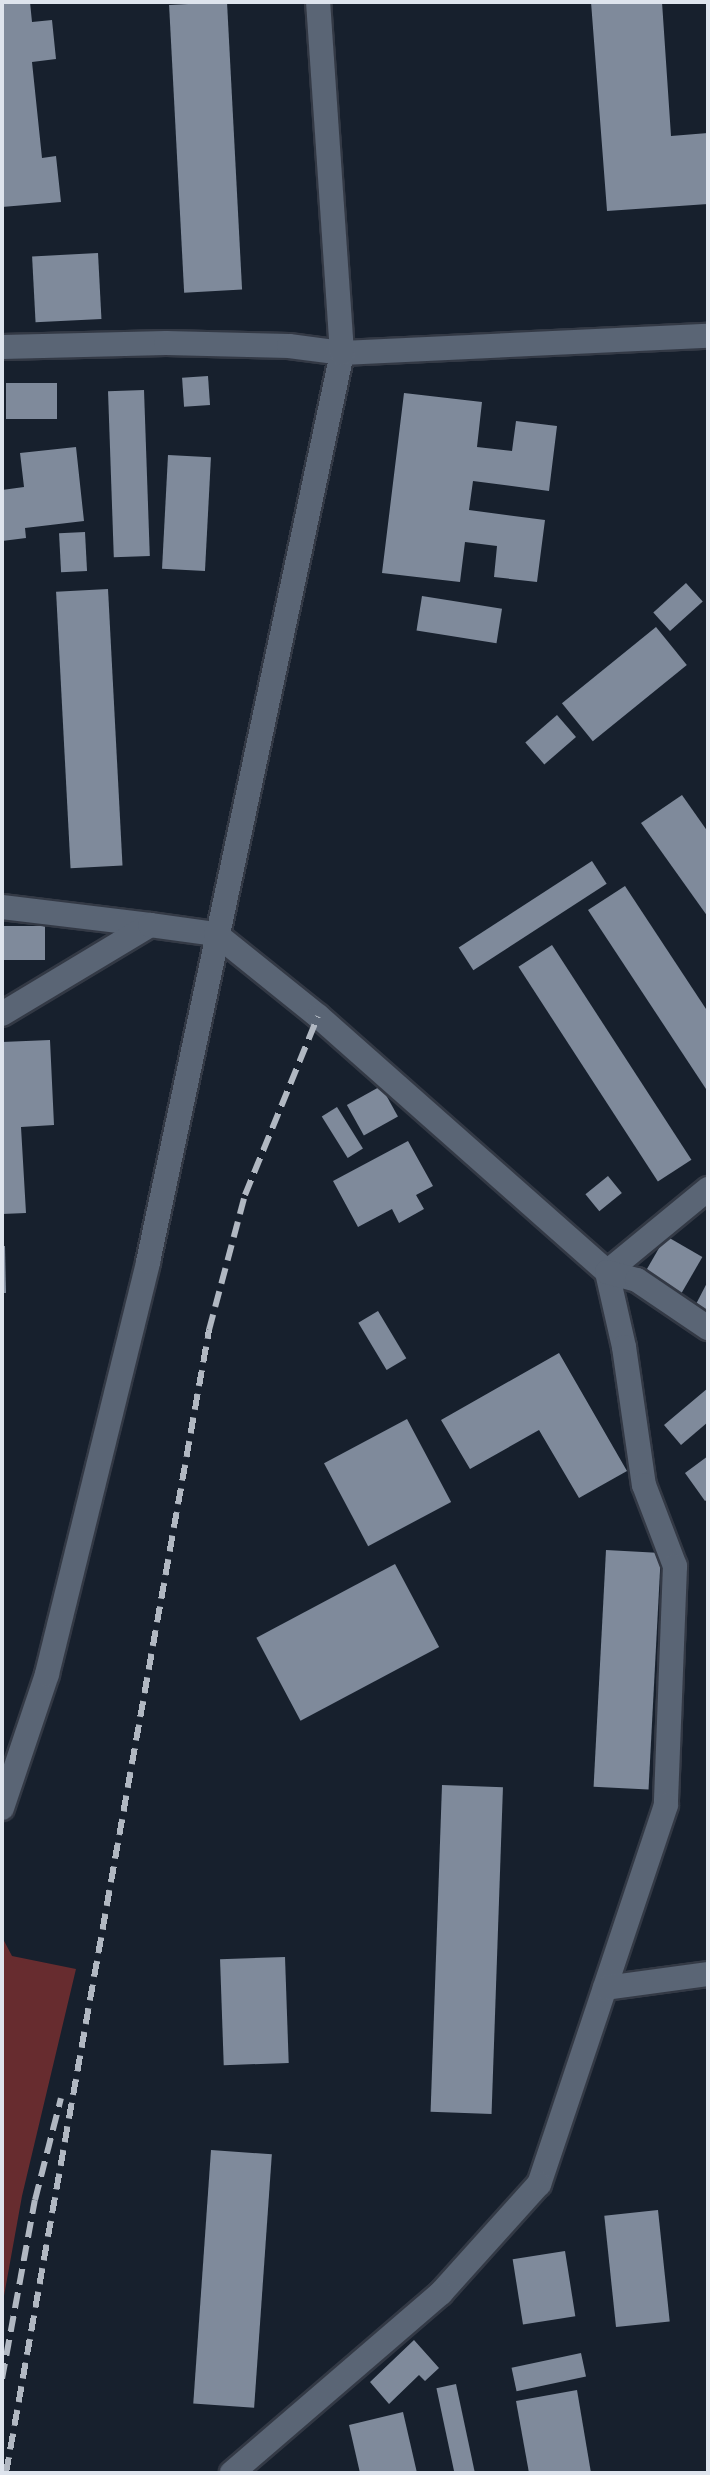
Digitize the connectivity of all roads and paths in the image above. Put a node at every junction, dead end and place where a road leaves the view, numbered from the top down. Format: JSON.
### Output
{"nodes":[{"id":1,"x":318,"y":2,"type":"edge"},
{"id":2,"x":708,"y":336,"type":"edge"},
{"id":3,"x":2,"y":347,"type":"edge"},
{"id":4,"x":342,"y":353,"type":"junction"},
{"id":5,"x":2,"y":907,"type":"edge"},
{"id":6,"x":150,"y":925,"type":"junction"},
{"id":7,"x":216,"y":934,"type":"junction"},
{"id":8,"x":2,"y":1014,"type":"edge"},
{"id":9,"x":708,"y":1189,"type":"edge"},
{"id":10,"x":607,"y":1272,"type":"junction"},
{"id":11,"x":708,"y":1328,"type":"edge"},
{"id":12,"x":2,"y":1808,"type":"edge"},
{"id":13,"x":708,"y":1974,"type":"edge"},
{"id":14,"x":605,"y":1988,"type":"junction"},
{"id":15,"x":232,"y":2473,"type":"edge"}],
"edges":[{"from":1,"to":4,"type":"street"},
{"from":2,"to":4,"type":"street"},
{"from":3,"to":4,"type":"street"},
{"from":4,"to":7,"type":"street"},
{"from":5,"to":6,"type":"street"},
{"from":6,"to":7,"type":"street"},
{"from":6,"to":8,"type":"street"},
{"from":7,"to":10,"type":"street"},
{"from":7,"to":12,"type":"street"},
{"from":9,"to":10,"type":"street"},
{"from":10,"to":11,"type":"street"},
{"from":10,"to":14,"type":"street"},
{"from":13,"to":14,"type":"street"},
{"from":14,"to":15,"type":"street"}]}
